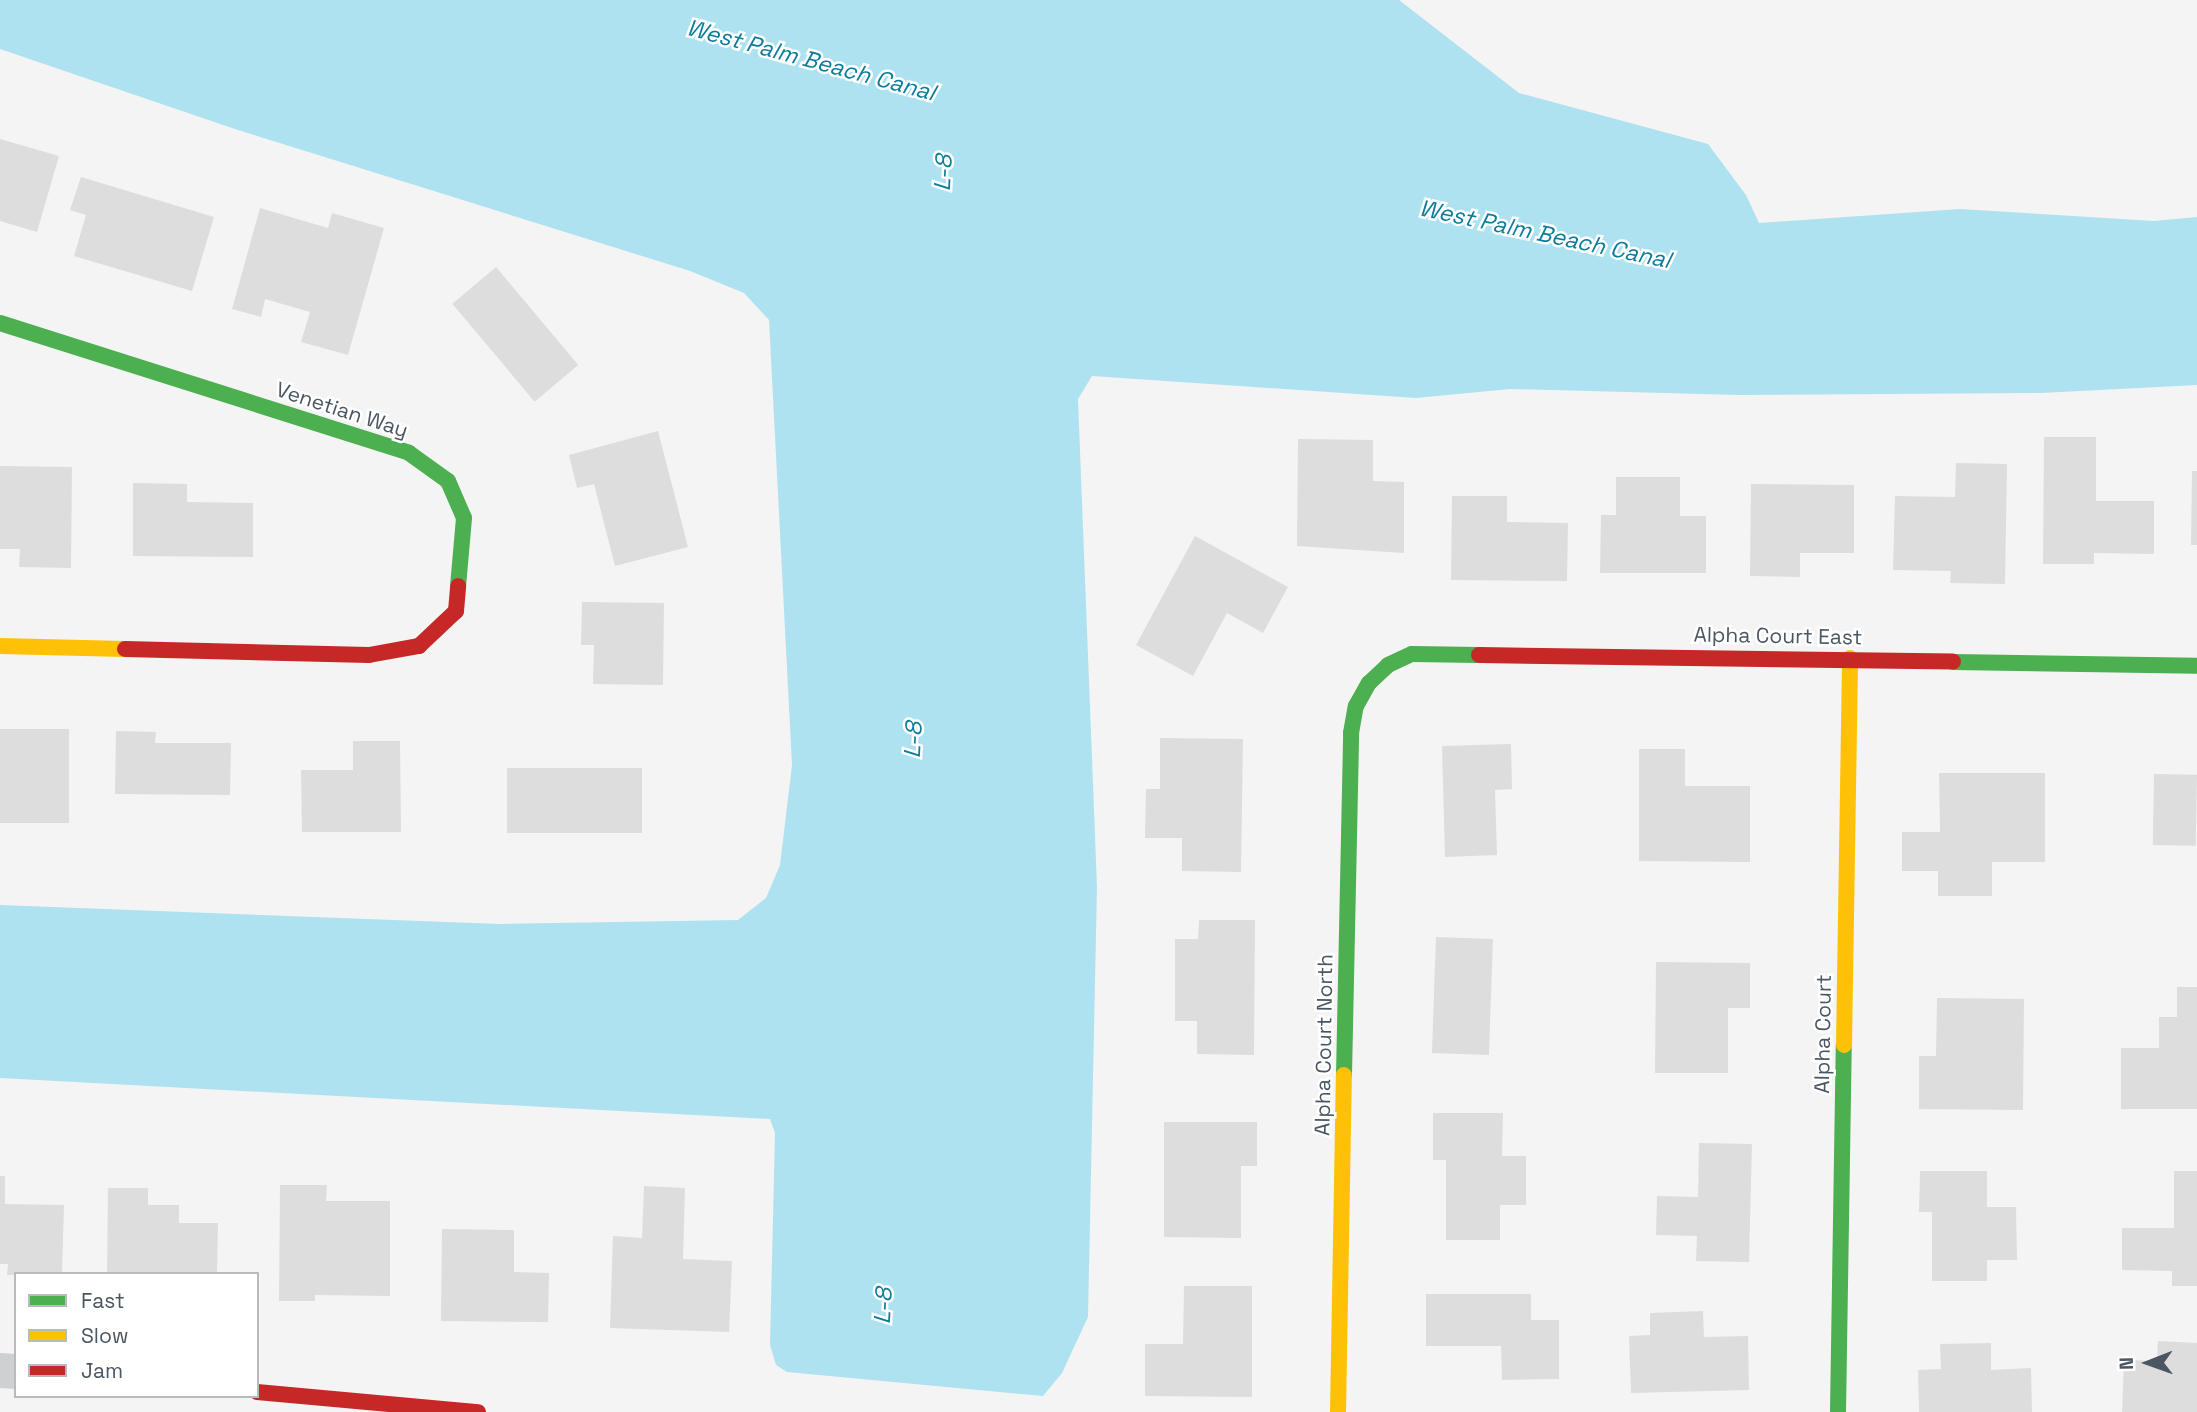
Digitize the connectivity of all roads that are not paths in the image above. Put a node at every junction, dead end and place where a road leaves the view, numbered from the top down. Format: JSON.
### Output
{"nodes":[{"id":1,"x":0,"y":323,"type":"edge"},
{"id":2,"x":0,"y":646,"type":"edge"},
{"id":3,"x":1850,"y":658,"type":"junction"},
{"id":4,"x":2197,"y":666,"type":"edge"},
{"id":5,"x":1368,"y":683,"type":"joint"},
{"id":6,"x":259,"y":1392,"type":"edge"},
{"id":7,"x":478,"y":1412,"type":"edge"},
{"id":8,"x":1338,"y":1412,"type":"edge"},
{"id":9,"x":1838,"y":1412,"type":"edge"}],
"edges":[{"from":1,"to":2,"type":"street","name":"Venetian Way"},
{"from":3,"to":4,"type":"street","name":"Alpha Court East"},
{"from":3,"to":5,"type":"street","name":"Alpha Court East"},
{"from":3,"to":9,"type":"street","name":"Alpha Court"},
{"from":5,"to":8,"type":"street","name":"Alpha Court North"},
{"from":6,"to":7,"type":"street"}]}
